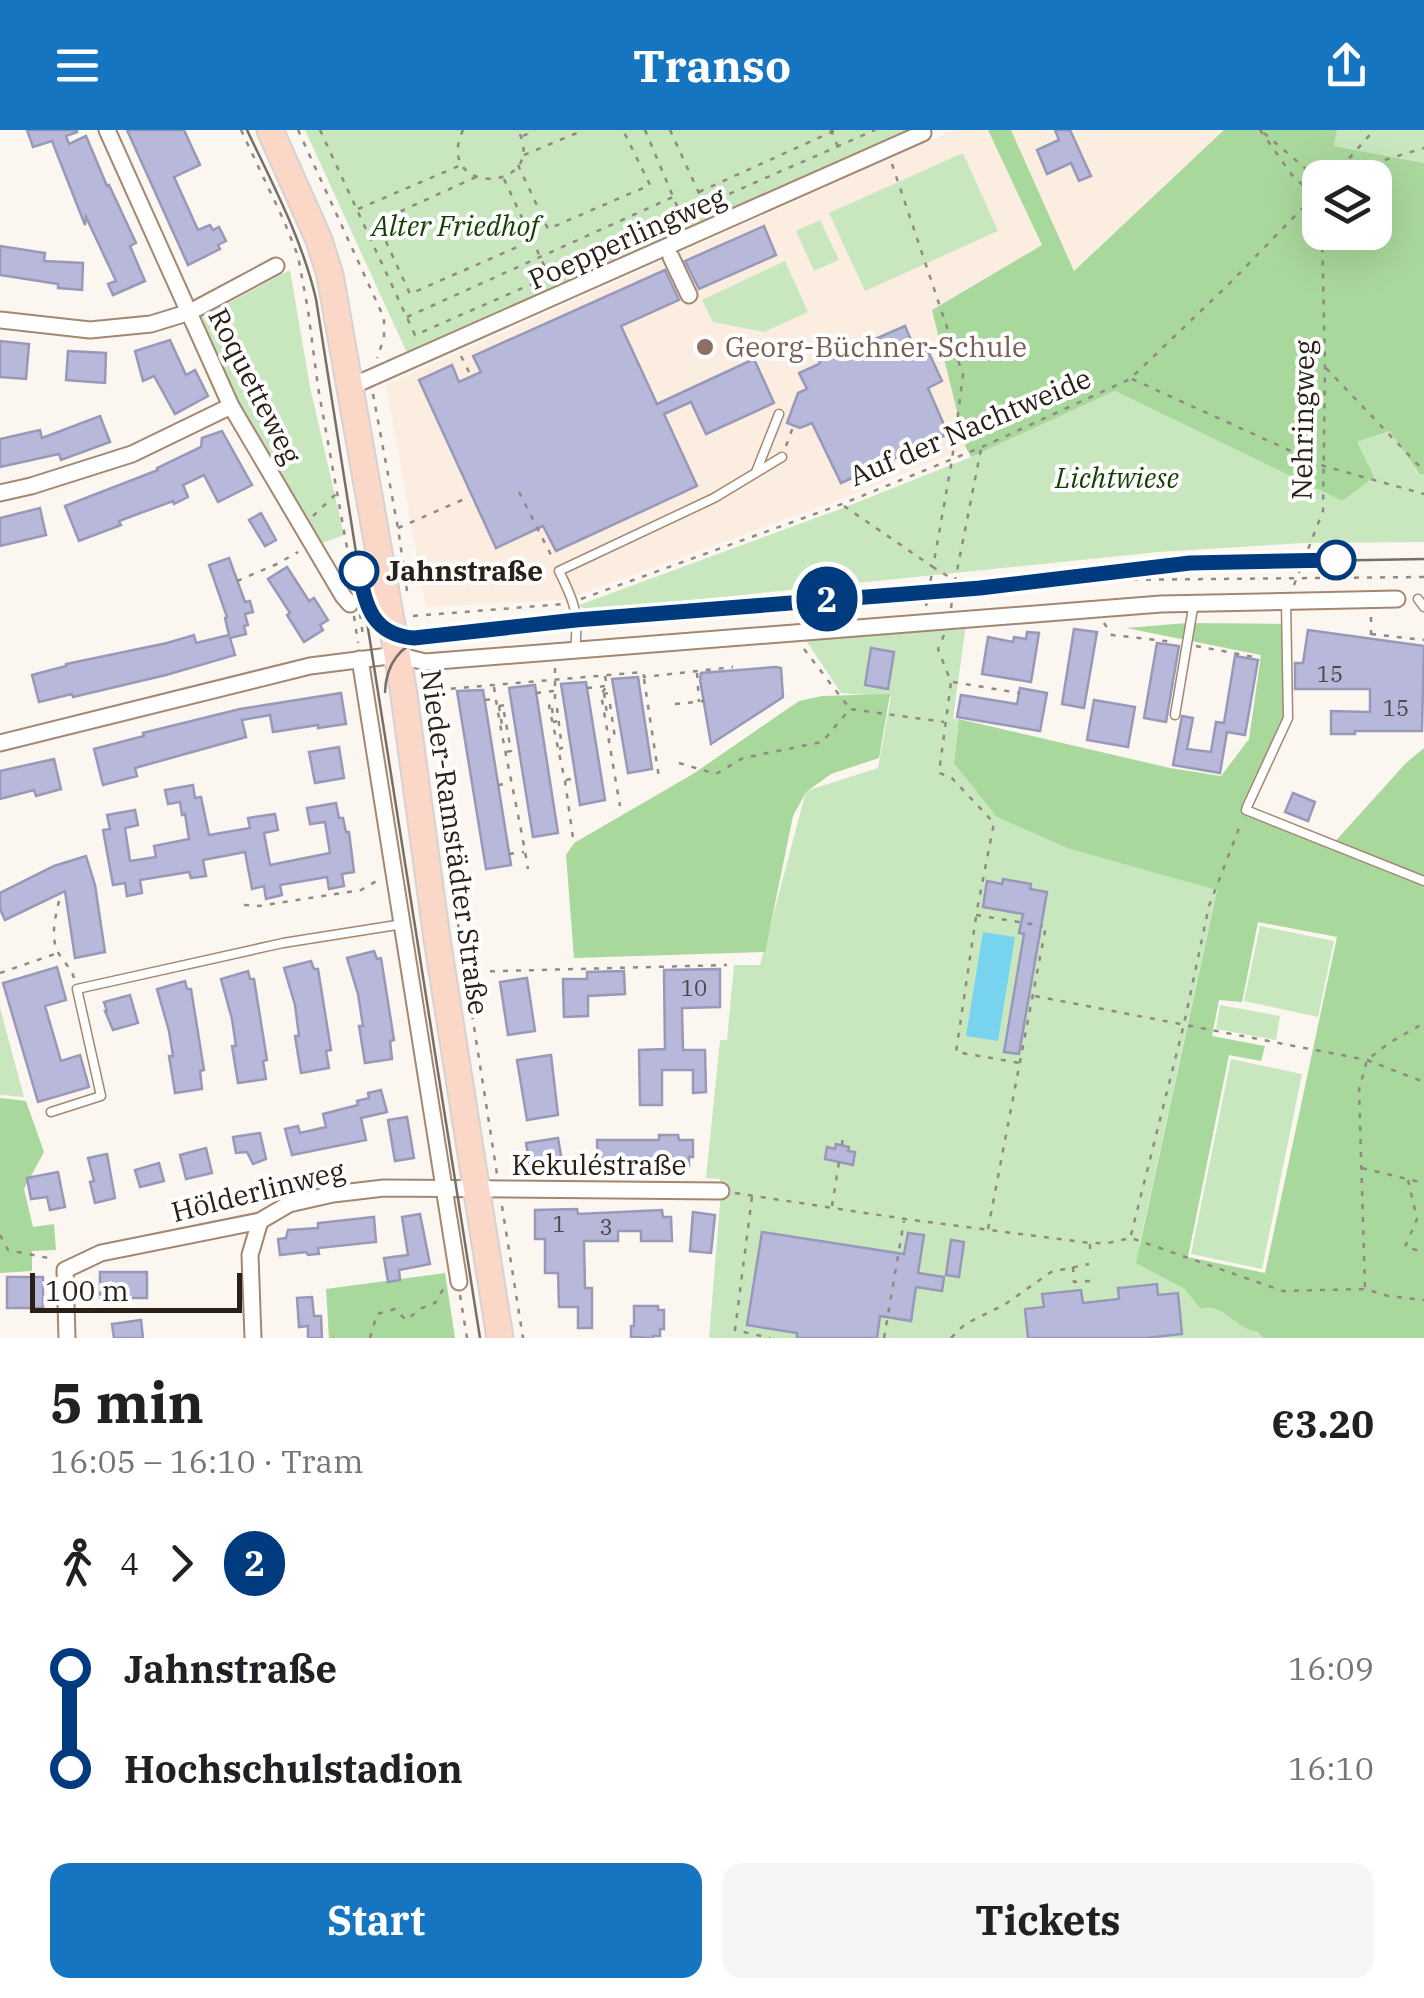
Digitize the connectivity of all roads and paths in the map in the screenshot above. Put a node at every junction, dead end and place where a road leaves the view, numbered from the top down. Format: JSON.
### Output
{"nodes":[{"id":1,"x":108,"y":130,"type":"edge"},
{"id":2,"x":241,"y":130,"type":"edge"},
{"id":3,"x":270,"y":130,"type":"edge"},
{"id":4,"x":298,"y":130,"type":"edge"},
{"id":5,"x":320,"y":130,"type":"edge"},
{"id":6,"x":463,"y":130,"type":"edge"},
{"id":7,"x":518,"y":130,"type":"edge"},
{"id":8,"x":535,"y":130,"type":"edge"},
{"id":9,"x":584,"y":130,"type":"edge"},
{"id":10,"x":623,"y":130,"type":"edge"},
{"id":11,"x":644,"y":130,"type":"edge"},
{"id":12,"x":670,"y":130,"type":"edge"},
{"id":13,"x":875,"y":130,"type":"edge"},
{"id":14,"x":1260,"y":130,"type":"edge"},
{"id":15,"x":1374,"y":130,"type":"edge"},
{"id":16,"x":833,"y":131,"type":"edge"},
{"id":17,"x":923,"y":133,"type":"dead end"},
{"id":18,"x":522,"y":136,"type":"junction"},
{"id":19,"x":838,"y":146,"type":"junction"},
{"id":20,"x":1424,"y":148,"type":"edge"},
{"id":21,"x":886,"y":149,"type":"junction"},
{"id":22,"x":522,"y":156,"type":"junction"},
{"id":23,"x":1348,"y":160,"type":"edge"},
{"id":24,"x":1385,"y":160,"type":"edge"},
{"id":25,"x":462,"y":164,"type":"junction"},
{"id":26,"x":518,"y":165,"type":"junction"},
{"id":27,"x":847,"y":166,"type":"junction"},
{"id":28,"x":1302,"y":166,"type":"edge"},
{"id":29,"x":476,"y":177,"type":"junction"},
{"id":30,"x":504,"y":178,"type":"junction"},
{"id":31,"x":1302,"y":185,"type":"edge"},
{"id":32,"x":699,"y":192,"type":"junction"},
{"id":33,"x":673,"y":196,"type":"junction"},
{"id":34,"x":704,"y":205,"type":"junction"},
{"id":35,"x":1302,"y":208,"type":"edge"},
{"id":36,"x":357,"y":210,"type":"junction"},
{"id":37,"x":681,"y":215,"type":"junction"},
{"id":38,"x":533,"y":240,"type":"junction"},
{"id":39,"x":1322,"y":250,"type":"edge"},
{"id":40,"x":669,"y":252,"type":"junction"},
{"id":41,"x":541,"y":258,"type":"junction"},
{"id":42,"x":276,"y":266,"type":"dead end"},
{"id":43,"x":549,"y":276,"type":"junction"},
{"id":44,"x":533,"y":284,"type":"junction"},
{"id":45,"x":689,"y":294,"type":"dead end"},
{"id":46,"x":542,"y":303,"type":"junction"},
{"id":47,"x":190,"y":312,"type":"junction"},
{"id":48,"x":407,"y":318,"type":"junction"},
{"id":49,"x":0,"y":320,"type":"edge"},
{"id":50,"x":454,"y":341,"type":"junction"},
{"id":51,"x":1325,"y":367,"type":"junction"},
{"id":52,"x":469,"y":372,"type":"dead end"},
{"id":53,"x":1130,"y":379,"type":"junction"},
{"id":54,"x":360,"y":383,"type":"junction"},
{"id":55,"x":231,"y":406,"type":"junction"},
{"id":56,"x":780,"y":414,"type":"dead end"},
{"id":57,"x":793,"y":427,"type":"dead end"},
{"id":58,"x":788,"y":440,"type":"dead end"},
{"id":59,"x":982,"y":447,"type":"junction"},
{"id":60,"x":782,"y":457,"type":"dead end"},
{"id":61,"x":952,"y":460,"type":"junction"},
{"id":62,"x":1324,"y":466,"type":"junction"},
{"id":63,"x":1424,"y":470,"type":"edge"},
{"id":64,"x":756,"y":472,"type":"junction"},
{"id":65,"x":520,"y":492,"type":"dead end"},
{"id":66,"x":0,"y":493,"type":"edge"},
{"id":67,"x":338,"y":494,"type":"junction"},
{"id":68,"x":1424,"y":494,"type":"edge"},
{"id":69,"x":469,"y":497,"type":"dead end"},
{"id":70,"x":842,"y":504,"type":"junction"},
{"id":71,"x":302,"y":526,"type":"junction"},
{"id":72,"x":398,"y":528,"type":"junction"},
{"id":73,"x":312,"y":544,"type":"junction"},
{"id":74,"x":348,"y":548,"type":"dead end"},
{"id":75,"x":552,"y":558,"type":"dead end"},
{"id":76,"x":932,"y":567,"type":"junction"},
{"id":77,"x":1298,"y":577,"type":"junction"},
{"id":78,"x":1424,"y":578,"type":"edge"},
{"id":79,"x":237,"y":580,"type":"dead end"},
{"id":80,"x":955,"y":580,"type":"junction"},
{"id":81,"x":952,"y":596,"type":"junction"},
{"id":82,"x":408,"y":599,"type":"dead end"},
{"id":83,"x":926,"y":599,"type":"junction"},
{"id":84,"x":1286,"y":600,"type":"junction"},
{"id":85,"x":1370,"y":600,"type":"junction"},
{"id":86,"x":1396,"y":600,"type":"dead end"},
{"id":87,"x":574,"y":602,"type":"junction"},
{"id":88,"x":1194,"y":602,"type":"junction"},
{"id":89,"x":350,"y":604,"type":"joint"},
{"id":90,"x":1094,"y":609,"type":"junction"},
{"id":91,"x":411,"y":616,"type":"dead end"},
{"id":92,"x":950,"y":620,"type":"junction"},
{"id":93,"x":924,"y":622,"type":"junction"},
{"id":94,"x":578,"y":626,"type":"junction"},
{"id":95,"x":790,"y":632,"type":"junction"},
{"id":96,"x":1371,"y":634,"type":"junction"},
{"id":97,"x":1424,"y":640,"type":"edge"},
{"id":98,"x":1371,"y":642,"type":"dead end"},
{"id":99,"x":1188,"y":644,"type":"junction"},
{"id":100,"x":575,"y":650,"type":"junction"},
{"id":101,"x":397,"y":655,"type":"junction"},
{"id":102,"x":1254,"y":657,"type":"dead end"},
{"id":103,"x":360,"y":660,"type":"junction"},
{"id":104,"x":733,"y":667,"type":"dead end"},
{"id":105,"x":696,"y":672,"type":"junction"},
{"id":106,"x":605,"y":676,"type":"junction"},
{"id":107,"x":644,"y":677,"type":"junction"},
{"id":108,"x":556,"y":680,"type":"junction"},
{"id":109,"x":951,"y":682,"type":"junction"},
{"id":110,"x":494,"y":685,"type":"junction"},
{"id":111,"x":606,"y":686,"type":"junction"},
{"id":112,"x":587,"y":688,"type":"dead end"},
{"id":113,"x":556,"y":690,"type":"junction"},
{"id":114,"x":422,"y":691,"type":"dead end"},
{"id":115,"x":614,"y":692,"type":"dead end"},
{"id":116,"x":536,"y":693,"type":"dead end"},
{"id":117,"x":603,"y":694,"type":"junction"},
{"id":118,"x":1019,"y":694,"type":"dead end"},
{"id":119,"x":496,"y":698,"type":"junction"},
{"id":120,"x":485,"y":700,"type":"dead end"},
{"id":121,"x":563,"y":700,"type":"dead end"},
{"id":122,"x":512,"y":704,"type":"dead end"},
{"id":123,"x":610,"y":704,"type":"dead end"},
{"id":124,"x":675,"y":704,"type":"dead end"},
{"id":125,"x":554,"y":705,"type":"junction"},
{"id":126,"x":498,"y":706,"type":"junction"},
{"id":127,"x":850,"y":710,"type":"junction"},
{"id":128,"x":504,"y":712,"type":"dead end"},
{"id":129,"x":611,"y":714,"type":"junction"},
{"id":130,"x":1175,"y":715,"type":"dead end"},
{"id":131,"x":946,"y":722,"type":"junction"},
{"id":132,"x":506,"y":724,"type":"junction"},
{"id":133,"x":609,"y":740,"type":"junction"},
{"id":134,"x":0,"y":743,"type":"edge"},
{"id":135,"x":557,"y":749,"type":"junction"},
{"id":136,"x":504,"y":752,"type":"junction"},
{"id":137,"x":679,"y":763,"type":"dead end"},
{"id":138,"x":575,"y":778,"type":"dead end"},
{"id":139,"x":659,"y":778,"type":"dead end"},
{"id":140,"x":565,"y":780,"type":"junction"},
{"id":141,"x":511,"y":783,"type":"junction"},
{"id":142,"x":498,"y":784,"type":"dead end"},
{"id":143,"x":620,"y":806,"type":"dead end"},
{"id":144,"x":1247,"y":808,"type":"junction"},
{"id":145,"x":530,"y":824,"type":"dead end"},
{"id":146,"x":521,"y":825,"type":"junction"},
{"id":147,"x":573,"y":838,"type":"dead end"},
{"id":148,"x":525,"y":852,"type":"junction"},
{"id":149,"x":509,"y":854,"type":"dead end"},
{"id":150,"x":448,"y":862,"type":"dead end"},
{"id":151,"x":528,"y":869,"type":"dead end"},
{"id":152,"x":394,"y":871,"type":"junction"},
{"id":153,"x":1424,"y":881,"type":"edge"},
{"id":154,"x":59,"y":901,"type":"dead end"},
{"id":155,"x":244,"y":905,"type":"dead end"},
{"id":156,"x":976,"y":916,"type":"junction"},
{"id":157,"x":403,"y":924,"type":"junction"},
{"id":158,"x":57,"y":954,"type":"junction"},
{"id":159,"x":727,"y":965,"type":"dead end"},
{"id":160,"x":0,"y":972,"type":"edge"},
{"id":161,"x":464,"y":972,"type":"junction"},
{"id":162,"x":76,"y":988,"type":"junction"},
{"id":163,"x":1035,"y":996,"type":"junction"},
{"id":164,"x":1424,"y":1023,"type":"edge"},
{"id":165,"x":1184,"y":1024,"type":"junction"},
{"id":166,"x":1367,"y":1060,"type":"junction"},
{"id":167,"x":1021,"y":1063,"type":"junction"},
{"id":168,"x":1424,"y":1082,"type":"edge"},
{"id":169,"x":50,"y":1112,"type":"dead end"},
{"id":170,"x":843,"y":1135,"type":"dead end"},
{"id":171,"x":842,"y":1145,"type":"dead end"},
{"id":172,"x":839,"y":1162,"type":"dead end"},
{"id":173,"x":1360,"y":1167,"type":"junction"},
{"id":174,"x":1408,"y":1180,"type":"junction"},
{"id":175,"x":1424,"y":1183,"type":"edge"},
{"id":176,"x":445,"y":1189,"type":"junction"},
{"id":177,"x":488,"y":1190,"type":"junction"},
{"id":178,"x":721,"y":1192,"type":"joint"},
{"id":179,"x":752,"y":1196,"type":"junction"},
{"id":180,"x":832,"y":1207,"type":"junction"},
{"id":181,"x":905,"y":1219,"type":"junction"},
{"id":182,"x":260,"y":1221,"type":"junction"},
{"id":183,"x":988,"y":1230,"type":"junction"},
{"id":184,"x":0,"y":1235,"type":"edge"},
{"id":185,"x":1131,"y":1238,"type":"junction"},
{"id":186,"x":1090,"y":1244,"type":"junction"},
{"id":187,"x":0,"y":1250,"type":"edge"},
{"id":188,"x":8,"y":1250,"type":"junction"},
{"id":189,"x":1424,"y":1252,"type":"edge"},
{"id":190,"x":1090,"y":1257,"type":"dead end"},
{"id":191,"x":74,"y":1264,"type":"junction"},
{"id":192,"x":1088,"y":1264,"type":"dead end"},
{"id":193,"x":1073,"y":1266,"type":"junction"},
{"id":194,"x":1090,"y":1279,"type":"dead end"},
{"id":195,"x":451,"y":1286,"type":"junction"},
{"id":196,"x":1365,"y":1289,"type":"junction"},
{"id":197,"x":1424,"y":1300,"type":"edge"},
{"id":198,"x":66,"y":1338,"type":"edge"},
{"id":199,"x":253,"y":1338,"type":"edge"},
{"id":200,"x":370,"y":1338,"type":"edge"},
{"id":201,"x":467,"y":1338,"type":"edge"},
{"id":202,"x":500,"y":1338,"type":"edge"},
{"id":203,"x":524,"y":1338,"type":"edge"},
{"id":204,"x":770,"y":1338,"type":"edge"},
{"id":205,"x":884,"y":1338,"type":"edge"},
{"id":206,"x":951,"y":1338,"type":"edge"}],
"edges":[{"from":1,"to":47,"type":"street","name":"Roquetteweg"},
{"from":2,"to":67,"type":"path"},
{"from":3,"to":54,"type":"main road","name":"Nieder-Ramstädter Straße"},
{"from":4,"to":54,"type":"path"},
{"from":5,"to":36,"type":"path"},
{"from":6,"to":25,"type":"path"},
{"from":7,"to":18,"type":"path"},
{"from":8,"to":18,"type":"path"},
{"from":9,"to":22,"type":"path"},
{"from":10,"to":26,"type":"path"},
{"from":11,"to":33,"type":"path"},
{"from":12,"to":32,"type":"path"},
{"from":13,"to":19,"type":"path"},
{"from":14,"to":28,"type":"path"},
{"from":14,"to":31,"type":"path"},
{"from":15,"to":23,"type":"path"},
{"from":16,"to":19,"type":"path"},
{"from":16,"to":32,"type":"path"},
{"from":17,"to":21,"type":"street","name":"Poepperlingweg"},
{"from":18,"to":22,"type":"path"},
{"from":19,"to":27,"type":"path"},
{"from":19,"to":34,"type":"path"},
{"from":20,"to":24,"type":"path"},
{"from":21,"to":27,"type":"street","name":"Poepperlingweg"},
{"from":21,"to":61,"type":"path"},
{"from":22,"to":26,"type":"path"},
{"from":25,"to":29,"type":"path"},
{"from":25,"to":36,"type":"path"},
{"from":26,"to":30,"type":"path"},
{"from":27,"to":40,"type":"street","name":"Poepperlingweg"},
{"from":29,"to":30,"type":"path"},
{"from":29,"to":38,"type":"path"},
{"from":30,"to":38,"type":"path"},
{"from":32,"to":34,"type":"path"},
{"from":33,"to":37,"type":"path"},
{"from":33,"to":41,"type":"path"},
{"from":34,"to":37,"type":"path"},
{"from":35,"to":53,"type":"path","name":"Auf der Nachtweide"},
{"from":36,"to":48,"type":"path"},
{"from":37,"to":43,"type":"path"},
{"from":38,"to":41,"type":"path"},
{"from":39,"to":51,"type":"path","name":"Nehringweg"},
{"from":40,"to":45,"type":"street"},
{"from":40,"to":46,"type":"street","name":"Poepperlingweg"},
{"from":41,"to":43,"type":"path"},
{"from":41,"to":48,"type":"path"},
{"from":42,"to":47,"type":"street"},
{"from":43,"to":44,"type":"path"},
{"from":44,"to":46,"type":"path"},
{"from":44,"to":48,"type":"path"},
{"from":46,"to":50,"type":"street","name":"Poepperlingweg"},
{"from":47,"to":49,"type":"street"},
{"from":47,"to":55,"type":"street","name":"Roquetteweg"},
{"from":50,"to":52,"type":"path"},
{"from":50,"to":54,"type":"street","name":"Poepperlingweg"},
{"from":51,"to":62,"type":"path","name":"Nehringweg"},
{"from":51,"to":63,"type":"path"},
{"from":53,"to":59,"type":"path","name":"Auf der Nachtweide"},
{"from":53,"to":62,"type":"path"},
{"from":54,"to":72,"type":"path"},
{"from":54,"to":101,"type":"main road","name":"Nieder-Ramstädter Straße"},
{"from":55,"to":66,"type":"street"},
{"from":55,"to":71,"type":"street","name":"Roquetteweg"},
{"from":56,"to":64,"type":"lane"},
{"from":57,"to":58,"type":"path"},
{"from":59,"to":61,"type":"path","name":"Auf der Nachtweide"},
{"from":59,"to":80,"type":"path"},
{"from":60,"to":64,"type":"lane"},
{"from":61,"to":70,"type":"path","name":"Auf der Nachtweide"},
{"from":61,"to":76,"type":"path"},
{"from":62,"to":68,"type":"path"},
{"from":62,"to":77,"type":"path","name":"Nehringweg"},
{"from":64,"to":87,"type":"lane"},
{"from":65,"to":75,"type":"path"},
{"from":67,"to":71,"type":"path"},
{"from":67,"to":74,"type":"path"},
{"from":69,"to":72,"type":"path"},
{"from":70,"to":76,"type":"path"},
{"from":70,"to":87,"type":"path","name":"Auf der Nachtweide"},
{"from":71,"to":73,"type":"street","name":"Roquetteweg"},
{"from":72,"to":82,"type":"path"},
{"from":73,"to":79,"type":"path"},
{"from":73,"to":89,"type":"street","name":"Roquetteweg"},
{"from":76,"to":80,"type":"path"},
{"from":76,"to":83,"type":"path"},
{"from":77,"to":78,"type":"path"},
{"from":77,"to":81,"type":"path"},
{"from":77,"to":84,"type":"path","name":"Nehringweg"},
{"from":80,"to":81,"type":"path"},
{"from":81,"to":83,"type":"path"},
{"from":81,"to":92,"type":"path"},
{"from":83,"to":93,"type":"path"},
{"from":83,"to":94,"type":"path"},
{"from":84,"to":85,"type":"street"},
{"from":84,"to":88,"type":"street"},
{"from":84,"to":144,"type":"lane"},
{"from":85,"to":86,"type":"street"},
{"from":85,"to":96,"type":"path"},
{"from":87,"to":91,"type":"path","name":"Auf der Nachtweide"},
{"from":87,"to":94,"type":"lane"},
{"from":88,"to":90,"type":"street"},
{"from":88,"to":99,"type":"lane"},
{"from":89,"to":103,"type":"path"},
{"from":90,"to":92,"type":"street"},
{"from":90,"to":99,"type":"path"},
{"from":92,"to":93,"type":"street"},
{"from":92,"to":109,"type":"path"},
{"from":93,"to":95,"type":"street"},
{"from":94,"to":100,"type":"lane"},
{"from":95,"to":100,"type":"street"},
{"from":95,"to":127,"type":"path"},
{"from":96,"to":97,"type":"path"},
{"from":96,"to":98,"type":"path"},
{"from":99,"to":102,"type":"path"},
{"from":99,"to":130,"type":"lane"},
{"from":100,"to":101,"type":"street"},
{"from":101,"to":103,"type":"street"},
{"from":101,"to":177,"type":"main road","name":"Nieder-Ramstädter Straße"},
{"from":103,"to":134,"type":"street"},
{"from":103,"to":152,"type":"street"},
{"from":104,"to":105,"type":"path"},
{"from":105,"to":107,"type":"path"},
{"from":105,"to":124,"type":"path"},
{"from":106,"to":107,"type":"path"},
{"from":106,"to":108,"type":"path"},
{"from":106,"to":111,"type":"path"},
{"from":107,"to":139,"type":"path"},
{"from":108,"to":110,"type":"path"},
{"from":108,"to":113,"type":"path"},
{"from":109,"to":118,"type":"path"},
{"from":109,"to":131,"type":"path"},
{"from":110,"to":114,"type":"path"},
{"from":110,"to":119,"type":"path"},
{"from":111,"to":112,"type":"path"},
{"from":111,"to":117,"type":"path"},
{"from":113,"to":116,"type":"path"},
{"from":113,"to":125,"type":"path"},
{"from":115,"to":117,"type":"path"},
{"from":117,"to":129,"type":"path"},
{"from":117,"to":133,"type":"path"},
{"from":119,"to":120,"type":"path"},
{"from":119,"to":126,"type":"path"},
{"from":121,"to":125,"type":"path"},
{"from":122,"to":126,"type":"path"},
{"from":123,"to":129,"type":"path"},
{"from":125,"to":135,"type":"path"},
{"from":125,"to":135,"type":"path"},
{"from":126,"to":132,"type":"path"},
{"from":126,"to":136,"type":"path"},
{"from":127,"to":131,"type":"path"},
{"from":127,"to":137,"type":"path"},
{"from":128,"to":132,"type":"path"},
{"from":129,"to":133,"type":"path"},
{"from":131,"to":156,"type":"path"},
{"from":132,"to":136,"type":"path"},
{"from":133,"to":143,"type":"path"},
{"from":135,"to":140,"type":"path"},
{"from":136,"to":141,"type":"path"},
{"from":138,"to":140,"type":"path"},
{"from":140,"to":147,"type":"path"},
{"from":141,"to":142,"type":"path"},
{"from":141,"to":146,"type":"path"},
{"from":144,"to":153,"type":"lane"},
{"from":144,"to":165,"type":"path"},
{"from":145,"to":146,"type":"path"},
{"from":146,"to":148,"type":"path"},
{"from":148,"to":149,"type":"path"},
{"from":148,"to":151,"type":"path"},
{"from":150,"to":161,"type":"path"},
{"from":152,"to":155,"type":"path"},
{"from":152,"to":157,"type":"street"},
{"from":154,"to":158,"type":"path"},
{"from":156,"to":163,"type":"path"},
{"from":156,"to":167,"type":"path"},
{"from":157,"to":162,"type":"lane"},
{"from":157,"to":176,"type":"street"},
{"from":158,"to":160,"type":"path"},
{"from":158,"to":162,"type":"path"},
{"from":159,"to":161,"type":"path"},
{"from":161,"to":177,"type":"path"},
{"from":162,"to":169,"type":"lane"},
{"from":163,"to":165,"type":"path"},
{"from":163,"to":167,"type":"path"},
{"from":164,"to":166,"type":"path"},
{"from":165,"to":166,"type":"path"},
{"from":165,"to":185,"type":"path"},
{"from":166,"to":168,"type":"path"},
{"from":166,"to":173,"type":"path"},
{"from":167,"to":183,"type":"path"},
{"from":170,"to":171,"type":"path"},
{"from":172,"to":180,"type":"path"},
{"from":173,"to":174,"type":"path"},
{"from":173,"to":196,"type":"path"},
{"from":174,"to":175,"type":"path"},
{"from":174,"to":189,"type":"path"},
{"from":176,"to":177,"type":"street","name":"Hölderlinweg"},
{"from":176,"to":182,"type":"street","name":"Hölderlinweg"},
{"from":176,"to":195,"type":"street"},
{"from":177,"to":178,"type":"street","name":"Kekuléstraße"},
{"from":177,"to":202,"type":"main road","name":"Nieder-Ramstädter Straße"},
{"from":177,"to":203,"type":"path"},
{"from":178,"to":179,"type":"path"},
{"from":179,"to":180,"type":"path"},
{"from":179,"to":204,"type":"path"},
{"from":180,"to":181,"type":"path"},
{"from":181,"to":183,"type":"path"},
{"from":181,"to":205,"type":"path"},
{"from":182,"to":191,"type":"street","name":"Hölderlinweg"},
{"from":182,"to":199,"type":"street"},
{"from":183,"to":186,"type":"path"},
{"from":184,"to":188,"type":"path"},
{"from":185,"to":186,"type":"path"},
{"from":185,"to":196,"type":"path"},
{"from":186,"to":190,"type":"path"},
{"from":187,"to":188,"type":"path"},
{"from":188,"to":191,"type":"path"},
{"from":191,"to":198,"type":"street"},
{"from":192,"to":193,"type":"path"},
{"from":193,"to":194,"type":"path"},
{"from":193,"to":206,"type":"path"},
{"from":195,"to":200,"type":"path"},
{"from":195,"to":201,"type":"path"},
{"from":196,"to":197,"type":"path"}]}
